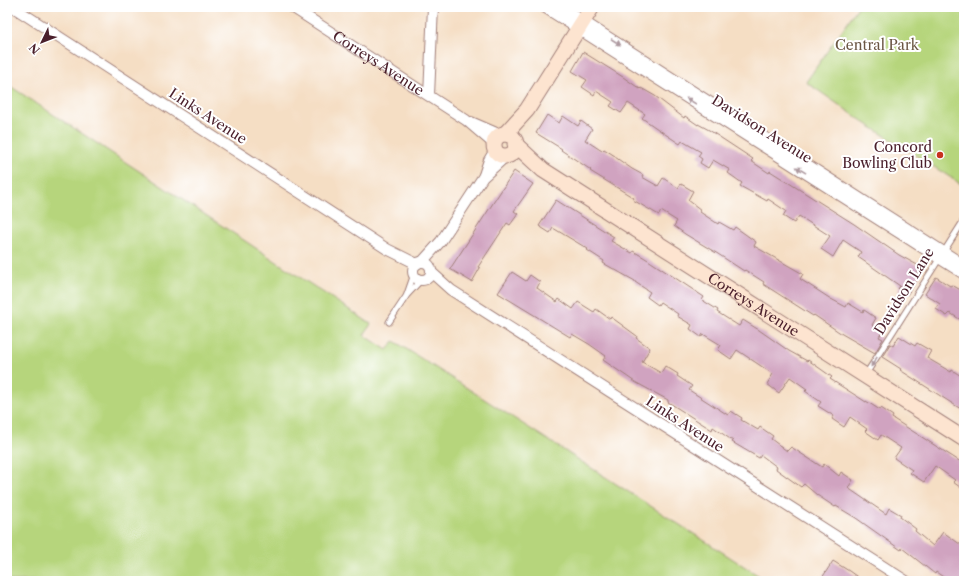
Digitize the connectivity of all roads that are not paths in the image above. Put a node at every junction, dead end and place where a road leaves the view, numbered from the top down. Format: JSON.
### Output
{"nodes":[{"id":1,"x":13,"y":7,"type":"edge"},
{"id":2,"x":292,"y":7,"type":"edge"},
{"id":3,"x":433,"y":7,"type":"edge"},
{"id":4,"x":544,"y":7,"type":"edge"},
{"id":5,"x":561,"y":7,"type":"edge"},
{"id":6,"x":592,"y":7,"type":"edge"},
{"id":7,"x":581,"y":25,"type":"junction"},
{"id":8,"x":429,"y":95,"type":"junction"},
{"id":9,"x":505,"y":145,"type":"junction"},
{"id":10,"x":964,"y":220,"type":"edge"},
{"id":11,"x":942,"y":255,"type":"junction"},
{"id":12,"x":964,"y":265,"type":"edge"},
{"id":13,"x":422,"y":271,"type":"junction"},
{"id":14,"x":964,"y":274,"type":"edge"},
{"id":15,"x":407,"y":295,"type":"junction"},
{"id":16,"x":389,"y":322,"type":"dead end"},
{"id":17,"x":865,"y":376,"type":"junction"},
{"id":18,"x":964,"y":439,"type":"edge"},
{"id":19,"x":906,"y":581,"type":"edge"}],
"edges":[{"from":1,"to":13,"type":"street","name":"Links Avenue"},
{"from":2,"to":8,"type":"street","name":"Correys Avenue"},
{"from":3,"to":8,"type":"street"},
{"from":4,"to":7,"type":"street","name":"Davidson Avenue"},
{"from":5,"to":7,"type":"street","name":"Davidson Avenue"},
{"from":6,"to":7,"type":"street"},
{"from":7,"to":9,"type":"street"},
{"from":7,"to":11,"type":"street","name":"Davidson Avenue"},
{"from":8,"to":9,"type":"street","name":"Correys Avenue"},
{"from":9,"to":13,"type":"street"},
{"from":9,"to":17,"type":"street","name":"Correys Avenue"},
{"from":10,"to":11,"type":"lane","name":"Davidson Lane"},
{"from":11,"to":12,"type":"street","name":"Davidson Avenue"},
{"from":11,"to":14,"type":"street","name":"Davidson Avenue"},
{"from":11,"to":17,"type":"lane","name":"Davidson Lane","one_way":true},
{"from":13,"to":15,"type":"lane"},
{"from":13,"to":15,"type":"lane"},
{"from":13,"to":19,"type":"street","name":"Links Avenue"},
{"from":15,"to":16,"type":"lane"},
{"from":17,"to":18,"type":"street","name":"Correys Avenue"}]}
